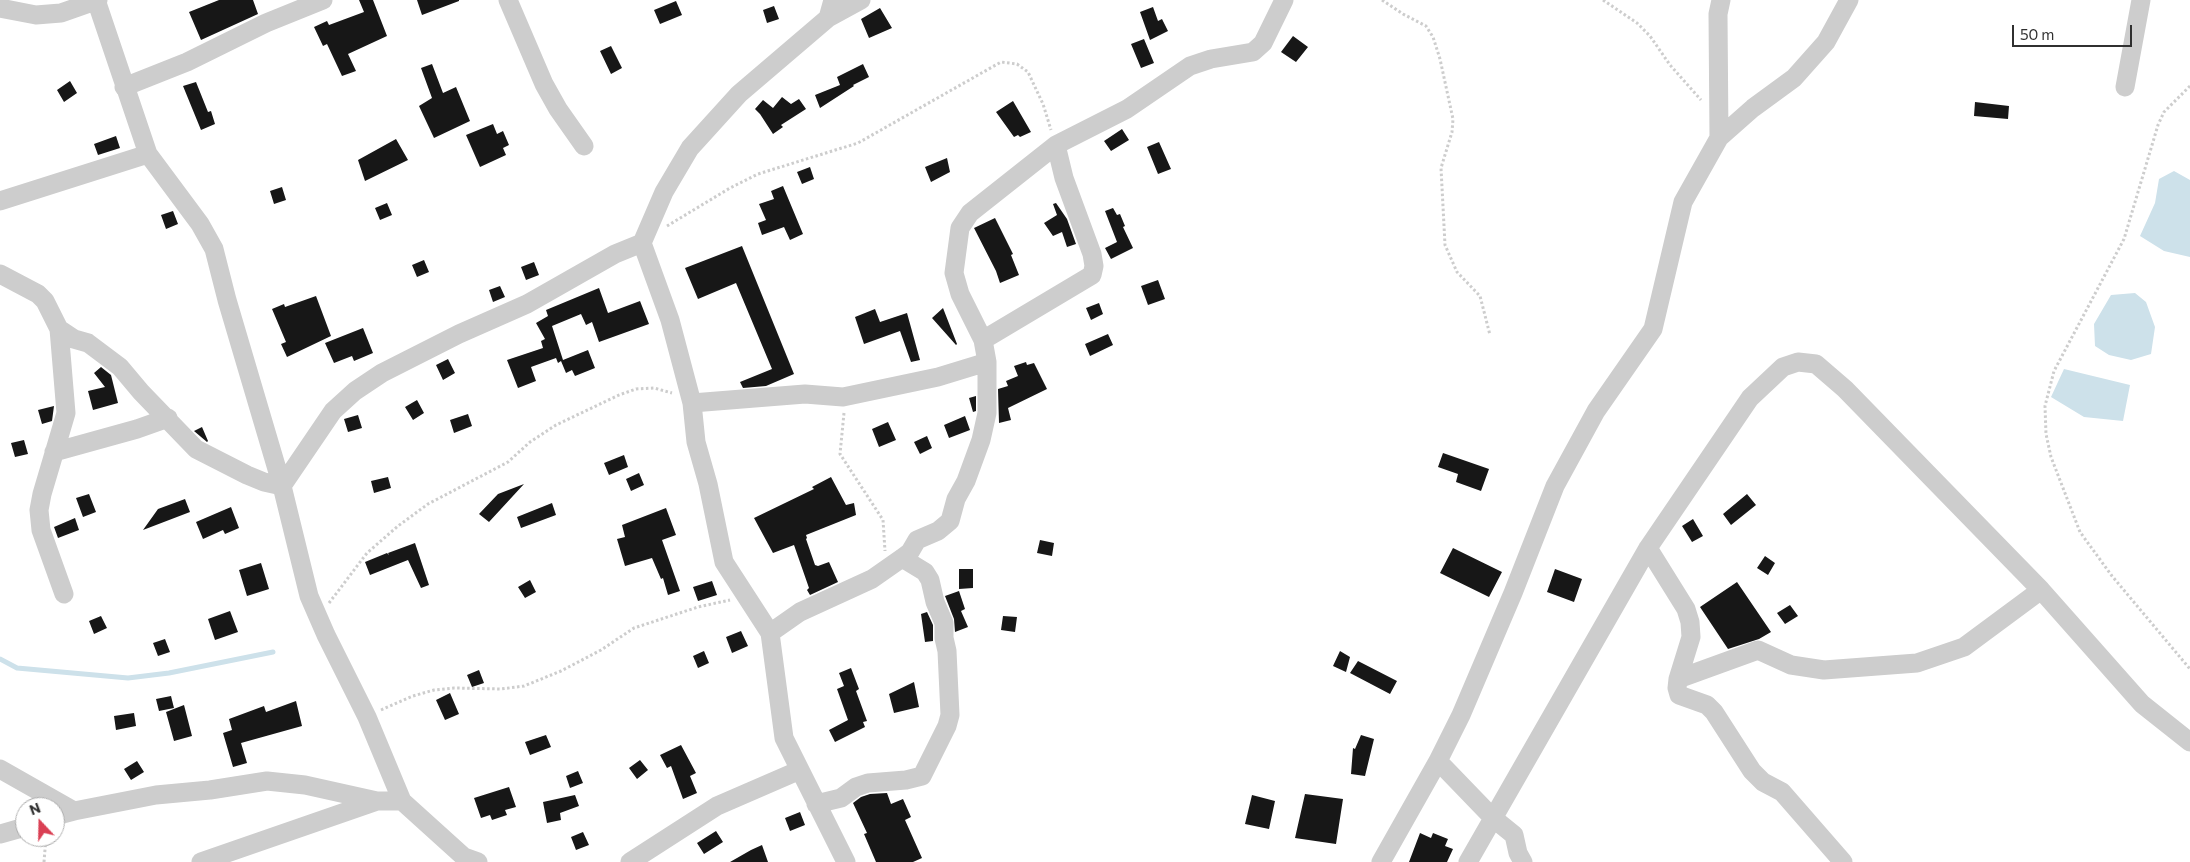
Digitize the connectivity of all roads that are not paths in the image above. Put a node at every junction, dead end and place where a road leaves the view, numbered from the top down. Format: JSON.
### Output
{"nodes":[{"id":1,"x":97,"y":0,"type":"edge"},
{"id":2,"x":323,"y":0,"type":"edge"},
{"id":3,"x":508,"y":0,"type":"edge"},
{"id":4,"x":861,"y":0,"type":"edge"},
{"id":5,"x":1284,"y":0,"type":"edge"},
{"id":6,"x":1721,"y":0,"type":"edge"},
{"id":7,"x":1850,"y":0,"type":"edge"},
{"id":8,"x":2142,"y":0,"type":"edge"},
{"id":9,"x":0,"y":8,"type":"edge"},
{"id":10,"x":831,"y":9,"type":"edge"},
{"id":11,"x":124,"y":87,"type":"junction"},
{"id":12,"x":2125,"y":87,"type":"dead end"},
{"id":13,"x":1718,"y":138,"type":"junction"},
{"id":14,"x":1056,"y":145,"type":"junction"},
{"id":15,"x":584,"y":146,"type":"dead end"},
{"id":16,"x":148,"y":154,"type":"junction"},
{"id":17,"x":0,"y":201,"type":"edge"},
{"id":18,"x":642,"y":243,"type":"junction"},
{"id":19,"x":0,"y":274,"type":"edge"},
{"id":20,"x":59,"y":329,"type":"junction"},
{"id":21,"x":984,"y":340,"type":"junction"},
{"id":22,"x":988,"y":362,"type":"junction"},
{"id":23,"x":691,"y":400,"type":"junction"},
{"id":24,"x":168,"y":418,"type":"junction"},
{"id":25,"x":54,"y":452,"type":"junction"},
{"id":26,"x":282,"y":486,"type":"junction"},
{"id":27,"x":1648,"y":548,"type":"junction"},
{"id":28,"x":902,"y":558,"type":"junction"},
{"id":29,"x":2041,"y":590,"type":"junction"},
{"id":30,"x":64,"y":594,"type":"dead end"},
{"id":31,"x":770,"y":633,"type":"junction"},
{"id":32,"x":1678,"y":679,"type":"junction"},
{"id":33,"x":2190,"y":742,"type":"edge"},
{"id":34,"x":1438,"y":761,"type":"junction"},
{"id":35,"x":0,"y":768,"type":"edge"},
{"id":36,"x":800,"y":770,"type":"junction"},
{"id":37,"x":377,"y":801,"type":"junction"},
{"id":38,"x":402,"y":802,"type":"junction"},
{"id":39,"x":816,"y":804,"type":"junction"},
{"id":40,"x":74,"y":811,"type":"junction"},
{"id":41,"x":65,"y":813,"type":"edge"},
{"id":42,"x":1493,"y":818,"type":"junction"},
{"id":43,"x":15,"y":829,"type":"edge"},
{"id":44,"x":0,"y":834,"type":"edge"},
{"id":45,"x":469,"y":860,"type":"edge"},
{"id":46,"x":201,"y":862,"type":"edge"},
{"id":47,"x":630,"y":862,"type":"edge"},
{"id":48,"x":846,"y":862,"type":"edge"},
{"id":49,"x":1381,"y":862,"type":"edge"},
{"id":50,"x":1468,"y":862,"type":"edge"},
{"id":51,"x":1523,"y":862,"type":"edge"},
{"id":52,"x":1843,"y":862,"type":"edge"}],
"edges":[{"from":1,"to":9,"type":"street"},
{"from":1,"to":11,"type":"street"},
{"from":2,"to":11,"type":"street"},
{"from":3,"to":15,"type":"street"},
{"from":4,"to":10,"type":"street"},
{"from":5,"to":14,"type":"street"},
{"from":6,"to":13,"type":"street"},
{"from":7,"to":13,"type":"street"},
{"from":8,"to":12,"type":"street"},
{"from":10,"to":18,"type":"street"},
{"from":11,"to":16,"type":"street"},
{"from":13,"to":34,"type":"street"},
{"from":14,"to":21,"type":"street"},
{"from":14,"to":21,"type":"street"},
{"from":16,"to":17,"type":"street"},
{"from":16,"to":26,"type":"street"},
{"from":18,"to":23,"type":"street"},
{"from":18,"to":26,"type":"street"},
{"from":19,"to":20,"type":"street"},
{"from":20,"to":24,"type":"street"},
{"from":20,"to":25,"type":"street"},
{"from":21,"to":22,"type":"street"},
{"from":22,"to":23,"type":"street"},
{"from":22,"to":28,"type":"street"},
{"from":23,"to":31,"type":"street"},
{"from":24,"to":25,"type":"street"},
{"from":24,"to":26,"type":"street"},
{"from":25,"to":30,"type":"street"},
{"from":26,"to":38,"type":"street"},
{"from":27,"to":29,"type":"street"},
{"from":27,"to":32,"type":"street"},
{"from":27,"to":42,"type":"street"},
{"from":28,"to":31,"type":"street"},
{"from":28,"to":39,"type":"street"},
{"from":29,"to":32,"type":"street"},
{"from":29,"to":33,"type":"street"},
{"from":31,"to":36,"type":"street"},
{"from":32,"to":52,"type":"street"},
{"from":34,"to":42,"type":"street"},
{"from":34,"to":49,"type":"street"},
{"from":35,"to":40,"type":"street"},
{"from":36,"to":39,"type":"street"},
{"from":36,"to":47,"type":"street"},
{"from":37,"to":38,"type":"street"},
{"from":37,"to":40,"type":"street"},
{"from":37,"to":46,"type":"street"},
{"from":38,"to":45,"type":"street"},
{"from":39,"to":48,"type":"street"},
{"from":40,"to":41,"type":"street"},
{"from":42,"to":50,"type":"street"},
{"from":42,"to":51,"type":"street"},
{"from":43,"to":44,"type":"street"}]}
